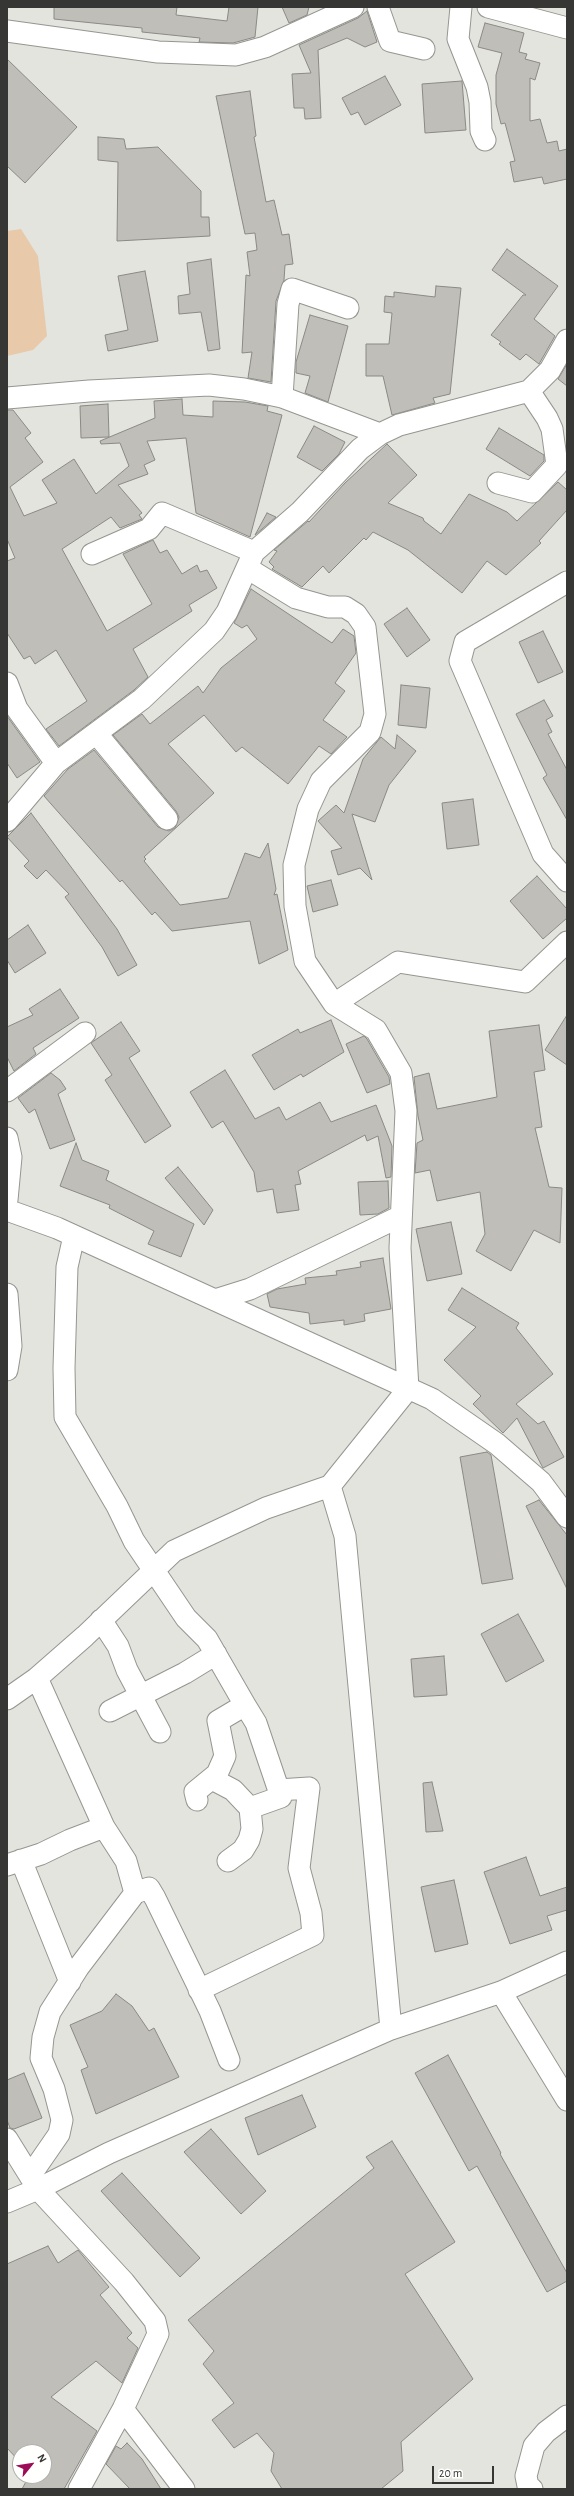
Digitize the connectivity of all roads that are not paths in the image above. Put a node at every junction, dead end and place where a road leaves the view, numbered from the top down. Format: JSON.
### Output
{"nodes":[{"id":1,"x":352,"y":7,"type":"edge"},
{"id":2,"x":378,"y":7,"type":"edge"},
{"id":3,"x":460,"y":7,"type":"edge"},
{"id":4,"x":488,"y":7,"type":"edge"},
{"id":5,"x":567,"y":28,"type":"edge"},
{"id":6,"x":7,"y":31,"type":"edge"},
{"id":7,"x":424,"y":49,"type":"dead end"},
{"id":8,"x":485,"y":140,"type":"dead end"},
{"id":9,"x":348,"y":308,"type":"dead end"},
{"id":10,"x":567,"y":340,"type":"edge"},
{"id":11,"x":529,"y":390,"type":"junction"},
{"id":12,"x":282,"y":397,"type":"junction"},
{"id":13,"x":7,"y":398,"type":"edge"},
{"id":14,"x":380,"y":434,"type":"junction"},
{"id":15,"x":498,"y":483,"type":"dead end"},
{"id":16,"x":92,"y":554,"type":"dead end"},
{"id":17,"x":250,"y":560,"type":"junction"},
{"id":18,"x":567,"y":582,"type":"edge"},
{"id":19,"x":7,"y":683,"type":"edge"},
{"id":20,"x":12,"y":713,"type":"edge"},
{"id":21,"x":96,"y":733,"type":"junction"},
{"id":22,"x":56,"y":763,"type":"junction"},
{"id":23,"x":167,"y":819,"type":"dead end"},
{"id":24,"x":7,"y":821,"type":"edge"},
{"id":25,"x":567,"y":881,"type":"edge"},
{"id":26,"x":567,"y":942,"type":"edge"},
{"id":27,"x":334,"y":1004,"type":"junction"},
{"id":28,"x":86,"y":1033,"type":"dead end"},
{"id":29,"x":7,"y":1091,"type":"edge"},
{"id":30,"x":7,"y":1138,"type":"edge"},
{"id":31,"x":7,"y":1200,"type":"edge"},
{"id":32,"x":7,"y":1210,"type":"edge"},
{"id":33,"x":402,"y":1216,"type":"junction"},
{"id":34,"x":74,"y":1236,"type":"junction"},
{"id":35,"x":7,"y":1294,"type":"edge"},
{"id":36,"x":215,"y":1300,"type":"junction"},
{"id":37,"x":7,"y":1370,"type":"edge"},
{"id":38,"x":408,"y":1389,"type":"junction"},
{"id":39,"x":330,"y":1486,"type":"junction"},
{"id":40,"x":567,"y":1517,"type":"edge"},
{"id":41,"x":153,"y":1571,"type":"junction"},
{"id":42,"x":101,"y":1620,"type":"junction"},
{"id":43,"x":216,"y":1654,"type":"junction"},
{"id":44,"x":37,"y":1678,"type":"junction"},
{"id":45,"x":142,"y":1696,"type":"junction"},
{"id":46,"x":7,"y":1699,"type":"edge"},
{"id":47,"x":245,"y":1705,"type":"junction"},
{"id":48,"x":110,"y":1711,"type":"dead end"},
{"id":49,"x":160,"y":1732,"type":"dead end"},
{"id":50,"x":212,"y":1779,"type":"junction"},
{"id":51,"x":278,"y":1790,"type":"junction"},
{"id":52,"x":197,"y":1800,"type":"dead end"},
{"id":53,"x":250,"y":1808,"type":"junction"},
{"id":54,"x":104,"y":1827,"type":"junction"},
{"id":55,"x":228,"y":1861,"type":"dead end"},
{"id":56,"x":14,"y":1862,"type":"edge"},
{"id":57,"x":135,"y":1893,"type":"junction"},
{"id":58,"x":567,"y":1962,"type":"edge"},
{"id":59,"x":70,"y":1982,"type":"junction"},
{"id":60,"x":199,"y":1990,"type":"junction"},
{"id":61,"x":501,"y":1992,"type":"junction"},
{"id":62,"x":392,"y":2028,"type":"junction"},
{"id":63,"x":229,"y":2060,"type":"dead end"},
{"id":64,"x":567,"y":2100,"type":"edge"},
{"id":65,"x":7,"y":2139,"type":"edge"},
{"id":66,"x":34,"y":2183,"type":"junction"},
{"id":67,"x":7,"y":2202,"type":"edge"},
{"id":68,"x":123,"y":2409,"type":"junction"},
{"id":69,"x":567,"y":2416,"type":"edge"},
{"id":70,"x":79,"y":2489,"type":"edge"},
{"id":71,"x":184,"y":2489,"type":"edge"},
{"id":72,"x":532,"y":2489,"type":"edge"}],
"edges":[{"from":1,"to":6,"type":"street"},
{"from":2,"to":7,"type":"street"},
{"from":3,"to":8,"type":"street"},
{"from":4,"to":5,"type":"street"},
{"from":9,"to":12,"type":"street"},
{"from":10,"to":11,"type":"street"},
{"from":11,"to":14,"type":"street"},
{"from":11,"to":15,"type":"street"},
{"from":12,"to":13,"type":"street"},
{"from":12,"to":14,"type":"street"},
{"from":14,"to":17,"type":"street"},
{"from":16,"to":17,"type":"street"},
{"from":17,"to":21,"type":"street"},
{"from":17,"to":27,"type":"street"},
{"from":18,"to":25,"type":"street"},
{"from":19,"to":20,"type":"street"},
{"from":20,"to":22,"type":"street"},
{"from":21,"to":22,"type":"street"},
{"from":21,"to":23,"type":"street"},
{"from":22,"to":24,"type":"street"},
{"from":26,"to":27,"type":"street"},
{"from":27,"to":33,"type":"street"},
{"from":28,"to":29,"type":"street"},
{"from":30,"to":31,"type":"street"},
{"from":32,"to":34,"type":"street"},
{"from":33,"to":36,"type":"street"},
{"from":33,"to":38,"type":"street"},
{"from":34,"to":36,"type":"street"},
{"from":34,"to":41,"type":"street"},
{"from":35,"to":37,"type":"street"},
{"from":36,"to":38,"type":"street"},
{"from":38,"to":39,"type":"street"},
{"from":38,"to":40,"type":"street"},
{"from":39,"to":41,"type":"street"},
{"from":39,"to":62,"type":"street"},
{"from":41,"to":42,"type":"street"},
{"from":41,"to":43,"type":"street"},
{"from":42,"to":44,"type":"street"},
{"from":42,"to":45,"type":"street"},
{"from":43,"to":45,"type":"street"},
{"from":43,"to":47,"type":"street"},
{"from":44,"to":46,"type":"street"},
{"from":44,"to":54,"type":"street"},
{"from":45,"to":48,"type":"street"},
{"from":45,"to":49,"type":"street"},
{"from":47,"to":50,"type":"street"},
{"from":47,"to":51,"type":"street"},
{"from":50,"to":52,"type":"street"},
{"from":50,"to":53,"type":"street"},
{"from":51,"to":53,"type":"street"},
{"from":51,"to":60,"type":"street"},
{"from":53,"to":55,"type":"street"},
{"from":54,"to":56,"type":"street"},
{"from":54,"to":57,"type":"street"},
{"from":56,"to":59,"type":"street"},
{"from":57,"to":59,"type":"street"},
{"from":57,"to":60,"type":"street"},
{"from":58,"to":61,"type":"street"},
{"from":59,"to":66,"type":"street"},
{"from":60,"to":63,"type":"street"},
{"from":61,"to":62,"type":"street"},
{"from":61,"to":64,"type":"street"},
{"from":62,"to":66,"type":"street"},
{"from":65,"to":66,"type":"street"},
{"from":66,"to":67,"type":"street"},
{"from":66,"to":68,"type":"street"},
{"from":68,"to":70,"type":"street"},
{"from":68,"to":71,"type":"street"},
{"from":69,"to":72,"type":"street"}]}
